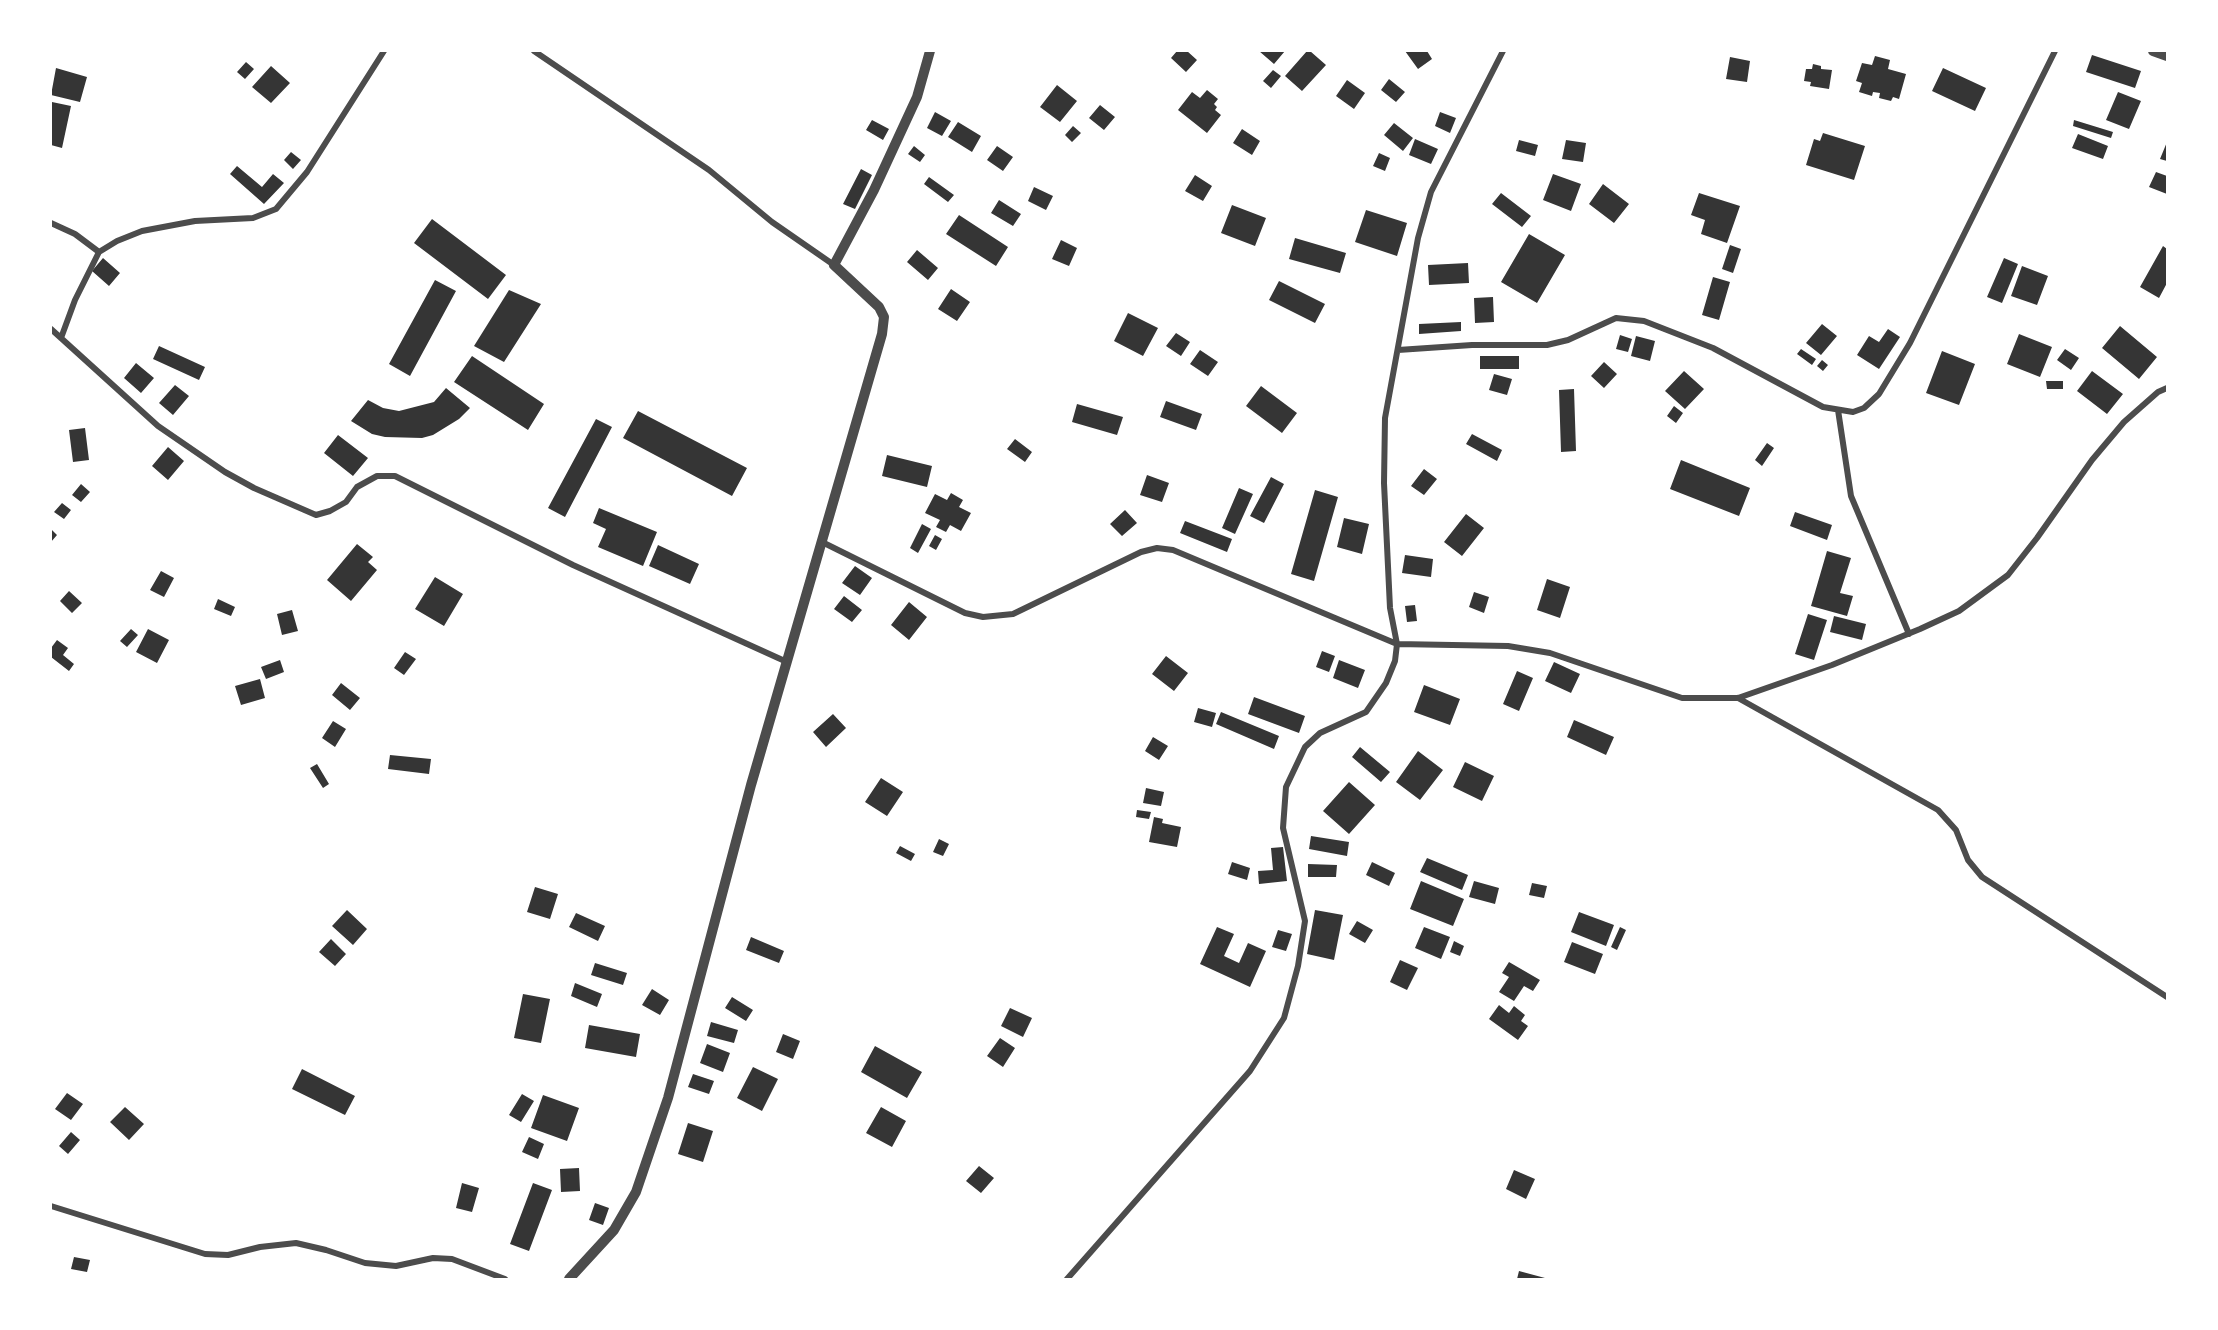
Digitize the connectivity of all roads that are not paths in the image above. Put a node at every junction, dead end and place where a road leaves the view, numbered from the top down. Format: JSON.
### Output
{"nodes":[{"id":1,"x":384,"y":51,"type":"edge"},
{"id":2,"x":534,"y":51,"type":"edge"},
{"id":3,"x":930,"y":51,"type":"edge"},
{"id":4,"x":1503,"y":51,"type":"edge"},
{"id":5,"x":2055,"y":51,"type":"edge"},
{"id":6,"x":2154,"y":51,"type":"edge"},
{"id":7,"x":2167,"y":56,"type":"edge"},
{"id":8,"x":51,"y":223,"type":"edge"},
{"id":9,"x":99,"y":252,"type":"junction"},
{"id":10,"x":834,"y":265,"type":"junction"},
{"id":11,"x":51,"y":329,"type":"edge"},
{"id":12,"x":61,"y":338,"type":"junction"},
{"id":13,"x":1398,"y":350,"type":"junction"},
{"id":14,"x":2167,"y":388,"type":"edge"},
{"id":15,"x":1838,"y":410,"type":"junction"},
{"id":16,"x":822,"y":542,"type":"junction"},
{"id":17,"x":1910,"y":634,"type":"junction"},
{"id":18,"x":1397,"y":644,"type":"junction"},
{"id":19,"x":787,"y":662,"type":"junction"},
{"id":20,"x":1738,"y":698,"type":"junction"},
{"id":21,"x":2167,"y":997,"type":"edge"},
{"id":22,"x":51,"y":1206,"type":"edge"},
{"id":23,"x":505,"y":1279,"type":"edge"},
{"id":24,"x":569,"y":1279,"type":"edge"},
{"id":25,"x":1067,"y":1279,"type":"edge"}],
"edges":[{"from":1,"to":9,"type":"street"},
{"from":2,"to":10,"type":"street"},
{"from":3,"to":10,"type":"street"},
{"from":4,"to":13,"type":"street"},
{"from":5,"to":15,"type":"street"},
{"from":6,"to":7,"type":"street"},
{"from":8,"to":9,"type":"street"},
{"from":9,"to":12,"type":"street"},
{"from":10,"to":16,"type":"street"},
{"from":11,"to":12,"type":"street"},
{"from":12,"to":19,"type":"street"},
{"from":13,"to":15,"type":"street"},
{"from":13,"to":18,"type":"street"},
{"from":14,"to":17,"type":"street"},
{"from":15,"to":17,"type":"street"},
{"from":16,"to":18,"type":"street"},
{"from":16,"to":19,"type":"street"},
{"from":17,"to":20,"type":"street"},
{"from":18,"to":20,"type":"street"},
{"from":18,"to":25,"type":"street"},
{"from":19,"to":24,"type":"street"},
{"from":20,"to":21,"type":"street"},
{"from":22,"to":23,"type":"street"}]}
